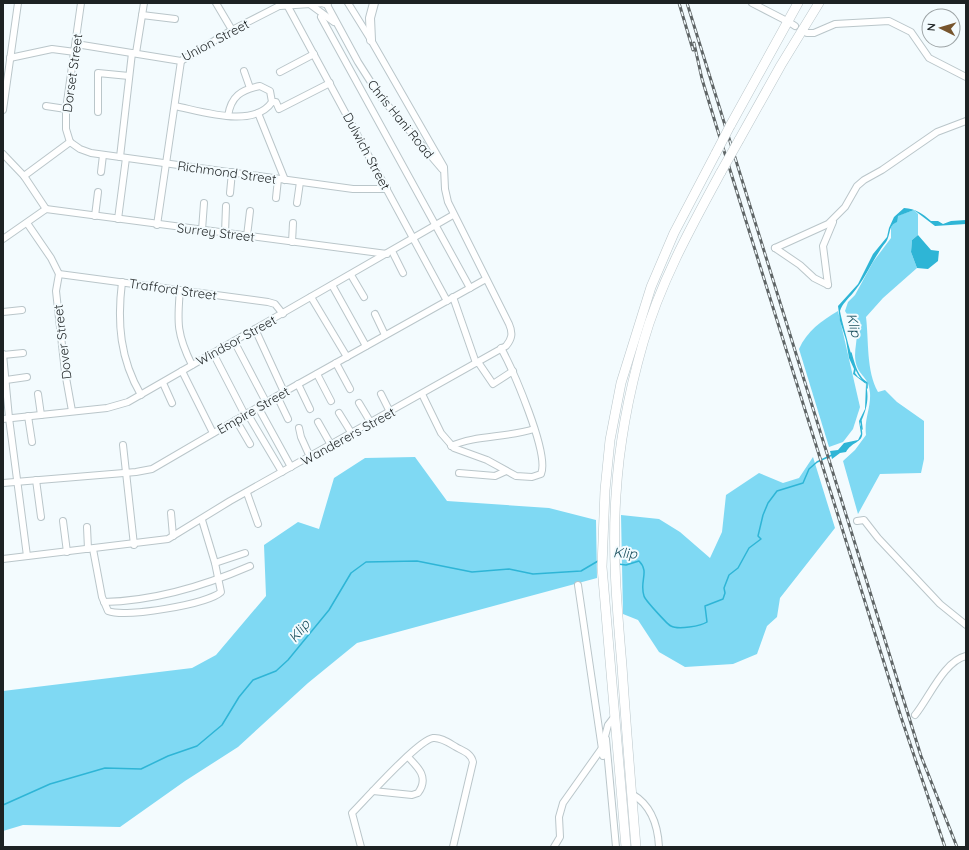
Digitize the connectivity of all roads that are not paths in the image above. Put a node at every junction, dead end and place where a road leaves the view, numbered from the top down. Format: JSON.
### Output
{"nodes":[{"id":1,"x":18,"y":3,"type":"edge"},
{"id":2,"x":81,"y":3,"type":"edge"},
{"id":3,"x":144,"y":3,"type":"edge"},
{"id":4,"x":216,"y":3,"type":"edge"},
{"id":5,"x":326,"y":3,"type":"edge"},
{"id":6,"x":348,"y":3,"type":"edge"},
{"id":7,"x":374,"y":3,"type":"edge"},
{"id":8,"x":752,"y":3,"type":"edge"},
{"id":9,"x":794,"y":3,"type":"edge"},
{"id":10,"x":798,"y":3,"type":"edge"},
{"id":11,"x":814,"y":3,"type":"edge"},
{"id":12,"x":819,"y":3,"type":"edge"},
{"id":13,"x":284,"y":4,"type":"edge"},
{"id":14,"x":310,"y":4,"type":"junction"},
{"id":15,"x":142,"y":15,"type":"junction"},
{"id":16,"x":321,"y":17,"type":"dead end"},
{"id":17,"x":175,"y":19,"type":"dead end"},
{"id":18,"x":783,"y":19,"type":"dead end"},
{"id":19,"x":337,"y":24,"type":"junction"},
{"id":20,"x":232,"y":30,"type":"junction"},
{"id":21,"x":807,"y":33,"type":"dead end"},
{"id":22,"x":371,"y":40,"type":"junction"},
{"id":23,"x":76,"y":44,"type":"junction"},
{"id":24,"x":75,"y":52,"type":"junction"},
{"id":25,"x":134,"y":53,"type":"junction"},
{"id":26,"x":770,"y":53,"type":"junction"},
{"id":27,"x":314,"y":54,"type":"junction"},
{"id":28,"x":10,"y":58,"type":"junction"},
{"id":29,"x":182,"y":61,"type":"junction"},
{"id":30,"x":781,"y":65,"type":"junction"},
{"id":31,"x":244,"y":71,"type":"dead end"},
{"id":32,"x":280,"y":72,"type":"dead end"},
{"id":33,"x":128,"y":76,"type":"junction"},
{"id":34,"x":966,"y":77,"type":"edge"},
{"id":35,"x":330,"y":83,"type":"junction"},
{"id":36,"x":250,"y":88,"type":"junction"},
{"id":37,"x":272,"y":102,"type":"junction"},
{"id":38,"x":46,"y":106,"type":"dead end"},
{"id":39,"x":175,"y":106,"type":"junction"},
{"id":40,"x":66,"y":109,"type":"junction"},
{"id":41,"x":3,"y":110,"type":"edge"},
{"id":42,"x":98,"y":112,"type":"dead end"},
{"id":43,"x":258,"y":113,"type":"junction"},
{"id":44,"x":228,"y":116,"type":"junction"},
{"id":45,"x":966,"y":121,"type":"edge"},
{"id":46,"x":70,"y":142,"type":"junction"},
{"id":47,"x":3,"y":154,"type":"edge"},
{"id":48,"x":103,"y":155,"type":"junction"},
{"id":49,"x":123,"y":157,"type":"junction"},
{"id":50,"x":166,"y":163,"type":"junction"},
{"id":51,"x":445,"y":171,"type":"junction"},
{"id":52,"x":101,"y":172,"type":"dead end"},
{"id":53,"x":232,"y":172,"type":"junction"},
{"id":54,"x":24,"y":176,"type":"junction"},
{"id":55,"x":278,"y":179,"type":"junction"},
{"id":56,"x":285,"y":180,"type":"junction"},
{"id":57,"x":300,"y":182,"type":"junction"},
{"id":58,"x":387,"y":189,"type":"junction"},
{"id":59,"x":98,"y":192,"type":"dead end"},
{"id":60,"x":230,"y":193,"type":"dead end"},
{"id":61,"x":276,"y":198,"type":"dead end"},
{"id":62,"x":204,"y":203,"type":"dead end"},
{"id":63,"x":297,"y":203,"type":"dead end"},
{"id":64,"x":226,"y":206,"type":"dead end"},
{"id":65,"x":46,"y":209,"type":"junction"},
{"id":66,"x":250,"y":211,"type":"dead end"},
{"id":67,"x":453,"y":215,"type":"junction"},
{"id":68,"x":95,"y":216,"type":"junction"},
{"id":69,"x":834,"y":218,"type":"junction"},
{"id":70,"x":118,"y":219,"type":"junction"},
{"id":71,"x":27,"y":223,"type":"junction"},
{"id":72,"x":293,"y":223,"type":"dead end"},
{"id":73,"x":157,"y":225,"type":"junction"},
{"id":74,"x":434,"y":226,"type":"junction"},
{"id":75,"x":202,"y":230,"type":"junction"},
{"id":76,"x":224,"y":233,"type":"junction"},
{"id":77,"x":248,"y":236,"type":"junction"},
{"id":78,"x":3,"y":239,"type":"edge"},
{"id":79,"x":414,"y":239,"type":"junction"},
{"id":80,"x":292,"y":242,"type":"junction"},
{"id":81,"x":390,"y":253,"type":"junction"},
{"id":82,"x":59,"y":274,"type":"junction"},
{"id":83,"x":404,"y":274,"type":"dead end"},
{"id":84,"x":350,"y":275,"type":"junction"},
{"id":85,"x":486,"y":279,"type":"junction"},
{"id":86,"x":122,"y":282,"type":"junction"},
{"id":87,"x":332,"y":286,"type":"junction"},
{"id":88,"x":470,"y":288,"type":"junction"},
{"id":89,"x":180,"y":290,"type":"junction"},
{"id":90,"x":311,"y":297,"type":"junction"},
{"id":91,"x":364,"y":297,"type":"dead end"},
{"id":92,"x":453,"y":297,"type":"junction"},
{"id":93,"x":447,"y":301,"type":"junction"},
{"id":94,"x":22,"y":310,"type":"dead end"},
{"id":95,"x":3,"y":312,"type":"edge"},
{"id":96,"x":283,"y":314,"type":"junction"},
{"id":97,"x":375,"y":314,"type":"dead end"},
{"id":98,"x":256,"y":329,"type":"junction"},
{"id":99,"x":385,"y":335,"type":"junction"},
{"id":100,"x":234,"y":341,"type":"junction"},
{"id":101,"x":366,"y":346,"type":"junction"},
{"id":102,"x":501,"y":348,"type":"junction"},
{"id":103,"x":23,"y":353,"type":"dead end"},
{"id":104,"x":213,"y":353,"type":"junction"},
{"id":105,"x":3,"y":355,"type":"edge"},
{"id":106,"x":347,"y":357,"type":"junction"},
{"id":107,"x":477,"y":362,"type":"junction"},
{"id":108,"x":336,"y":363,"type":"junction"},
{"id":109,"x":192,"y":365,"type":"junction"},
{"id":110,"x":182,"y":371,"type":"junction"},
{"id":111,"x":513,"y":372,"type":"junction"},
{"id":112,"x":317,"y":374,"type":"junction"},
{"id":113,"x":27,"y":377,"type":"dead end"},
{"id":114,"x":6,"y":380,"type":"junction"},
{"id":115,"x":163,"y":382,"type":"junction"},
{"id":116,"x":298,"y":384,"type":"junction"},
{"id":117,"x":350,"y":389,"type":"dead end"},
{"id":118,"x":284,"y":392,"type":"junction"},
{"id":119,"x":38,"y":394,"type":"dead end"},
{"id":120,"x":381,"y":394,"type":"dead end"},
{"id":121,"x":422,"y":394,"type":"junction"},
{"id":122,"x":141,"y":395,"type":"junction"},
{"id":123,"x":277,"y":396,"type":"junction"},
{"id":124,"x":331,"y":400,"type":"dead end"},
{"id":125,"x":266,"y":402,"type":"junction"},
{"id":126,"x":172,"y":403,"type":"dead end"},
{"id":127,"x":359,"y":403,"type":"dead end"},
{"id":128,"x":258,"y":407,"type":"junction"},
{"id":129,"x":310,"y":409,"type":"dead end"},
{"id":130,"x":72,"y":411,"type":"junction"},
{"id":131,"x":390,"y":412,"type":"junction"},
{"id":132,"x":339,"y":413,"type":"dead end"},
{"id":133,"x":246,"y":414,"type":"junction"},
{"id":134,"x":41,"y":415,"type":"junction"},
{"id":135,"x":28,"y":416,"type":"junction"},
{"id":136,"x":6,"y":419,"type":"edge"},
{"id":137,"x":288,"y":419,"type":"dead end"},
{"id":138,"x":236,"y":420,"type":"junction"},
{"id":139,"x":318,"y":422,"type":"dead end"},
{"id":140,"x":371,"y":423,"type":"junction"},
{"id":141,"x":299,"y":428,"type":"dead end"},
{"id":142,"x":534,"y":429,"type":"junction"},
{"id":143,"x":214,"y":433,"type":"junction"},
{"id":144,"x":352,"y":434,"type":"junction"},
{"id":145,"x":32,"y":442,"type":"dead end"},
{"id":146,"x":250,"y":444,"type":"dead end"},
{"id":147,"x":123,"y":445,"type":"dead end"},
{"id":148,"x":331,"y":445,"type":"junction"},
{"id":149,"x":451,"y":446,"type":"junction"},
{"id":150,"x":310,"y":457,"type":"junction"},
{"id":151,"x":291,"y":467,"type":"junction"},
{"id":152,"x":506,"y":471,"type":"junction"},
{"id":153,"x":282,"y":472,"type":"junction"},
{"id":154,"x":127,"y":473,"type":"junction"},
{"id":155,"x":459,"y":473,"type":"dead end"},
{"id":156,"x":36,"y":480,"type":"junction"},
{"id":157,"x":18,"y":481,"type":"junction"},
{"id":158,"x":3,"y":483,"type":"edge"},
{"id":159,"x":247,"y":492,"type":"junction"},
{"id":160,"x":171,"y":513,"type":"dead end"},
{"id":161,"x":41,"y":517,"type":"dead end"},
{"id":162,"x":202,"y":520,"type":"junction"},
{"id":163,"x":63,"y":521,"type":"dead end"},
{"id":164,"x":857,"y":521,"type":"dead end"},
{"id":165,"x":258,"y":524,"type":"dead end"},
{"id":166,"x":87,"y":527,"type":"dead end"},
{"id":167,"x":173,"y":536,"type":"junction"},
{"id":168,"x":134,"y":545,"type":"junction"},
{"id":169,"x":91,"y":549,"type":"junction"},
{"id":170,"x":66,"y":552,"type":"junction"},
{"id":171,"x":245,"y":553,"type":"dead end"},
{"id":172,"x":27,"y":556,"type":"junction"},
{"id":173,"x":3,"y":559,"type":"edge"},
{"id":174,"x":215,"y":563,"type":"junction"},
{"id":175,"x":250,"y":566,"type":"dead end"},
{"id":176,"x":219,"y":578,"type":"junction"},
{"id":177,"x":578,"y":585,"type":"dead end"},
{"id":178,"x":104,"y":602,"type":"junction"},
{"id":179,"x":966,"y":625,"type":"edge"},
{"id":180,"x":966,"y":656,"type":"edge"},
{"id":181,"x":915,"y":715,"type":"dead end"},
{"id":182,"x":615,"y":716,"type":"junction"},
{"id":183,"x":605,"y":735,"type":"junction"},
{"id":184,"x":602,"y":748,"type":"junction"},
{"id":185,"x":603,"y":756,"type":"dead end"},
{"id":186,"x":408,"y":757,"type":"junction"},
{"id":187,"x":373,"y":791,"type":"junction"},
{"id":188,"x":632,"y":794,"type":"junction"},
{"id":189,"x":361,"y":847,"type":"edge"},
{"id":190,"x":453,"y":847,"type":"edge"},
{"id":191,"x":554,"y":847,"type":"edge"},
{"id":192,"x":616,"y":847,"type":"edge"},
{"id":193,"x":626,"y":847,"type":"edge"},
{"id":194,"x":636,"y":847,"type":"edge"},
{"id":195,"x":660,"y":847,"type":"edge"}],
"edges":[{"from":1,"to":28,"type":"street"},
{"from":2,"to":23,"type":"street","name":"Dorset Street"},
{"from":3,"to":15,"type":"street"},
{"from":4,"to":20,"type":"street"},
{"from":5,"to":14,"type":"street","name":"Union Street"},
{"from":5,"to":19,"type":"street","name":"Chris Hani Road"},
{"from":6,"to":22,"type":"street"},
{"from":7,"to":22,"type":"main road"},
{"from":8,"to":18,"type":"street"},
{"from":9,"to":26,"type":"highway"},
{"from":10,"to":26,"type":"highway"},
{"from":11,"to":30,"type":"highway"},
{"from":12,"to":30,"type":"highway"},
{"from":13,"to":14,"type":"street","name":"Union Street"},
{"from":13,"to":20,"type":"street","name":"Union Street"},
{"from":13,"to":27,"type":"street","name":"Dulwich Street"},
{"from":14,"to":19,"type":"street"},
{"from":15,"to":17,"type":"street"},
{"from":15,"to":25,"type":"street"},
{"from":16,"to":74,"type":"street"},
{"from":19,"to":51,"type":"street","name":"Chris Hani Road"},
{"from":20,"to":29,"type":"street","name":"Union Street"},
{"from":21,"to":34,"type":"street"},
{"from":22,"to":51,"type":"street"},
{"from":23,"to":24,"type":"street","name":"Dorset Street"},
{"from":23,"to":25,"type":"street","name":"Union Street"},
{"from":24,"to":28,"type":"street"},
{"from":24,"to":40,"type":"street","name":"Dorset Street"},
{"from":25,"to":29,"type":"street","name":"Union Street"},
{"from":25,"to":33,"type":"street"},
{"from":26,"to":182,"type":"highway","bridge":true},
{"from":27,"to":32,"type":"street"},
{"from":27,"to":35,"type":"street","name":"Dulwich Street"},
{"from":28,"to":41,"type":"street"},
{"from":29,"to":39,"type":"street"},
{"from":30,"to":188,"type":"highway","bridge":true},
{"from":31,"to":36,"type":"street"},
{"from":33,"to":42,"type":"street"},
{"from":33,"to":49,"type":"street"},
{"from":35,"to":37,"type":"street"},
{"from":35,"to":58,"type":"street","name":"Dulwich Street"},
{"from":36,"to":37,"type":"street"},
{"from":36,"to":44,"type":"street"},
{"from":37,"to":43,"type":"street"},
{"from":38,"to":40,"type":"street"},
{"from":39,"to":44,"type":"street"},
{"from":39,"to":50,"type":"street"},
{"from":40,"to":46,"type":"street","name":"Dorset Street"},
{"from":43,"to":44,"type":"street"},
{"from":43,"to":56,"type":"street"},
{"from":45,"to":69,"type":"street"},
{"from":46,"to":48,"type":"street","name":"Richmond Street"},
{"from":46,"to":54,"type":"street"},
{"from":47,"to":54,"type":"street"},
{"from":48,"to":49,"type":"street","name":"Richmond Street"},
{"from":48,"to":52,"type":"street"},
{"from":49,"to":50,"type":"street","name":"Richmond Street"},
{"from":49,"to":70,"type":"street"},
{"from":50,"to":53,"type":"street","name":"Richmond Street"},
{"from":50,"to":73,"type":"street"},
{"from":51,"to":67,"type":"street","name":"Wanderers Street"},
{"from":53,"to":55,"type":"street","name":"Richmond Street"},
{"from":53,"to":60,"type":"street"},
{"from":54,"to":65,"type":"street"},
{"from":55,"to":56,"type":"street","name":"Richmond Street"},
{"from":55,"to":61,"type":"street"},
{"from":56,"to":57,"type":"street","name":"Richmond Street"},
{"from":57,"to":58,"type":"street","name":"Richmond Street"},
{"from":57,"to":63,"type":"street"},
{"from":58,"to":79,"type":"street","name":"Dulwich Street"},
{"from":59,"to":68,"type":"street"},
{"from":62,"to":75,"type":"street"},
{"from":64,"to":76,"type":"street"},
{"from":65,"to":68,"type":"street","name":"Surrey Street"},
{"from":65,"to":71,"type":"street"},
{"from":66,"to":77,"type":"street"},
{"from":67,"to":74,"type":"street","name":"Windsor Street"},
{"from":67,"to":85,"type":"street","name":"Wanderers Street"},
{"from":68,"to":70,"type":"street","name":"Surrey Street"},
{"from":69,"to":69,"type":"street"},
{"from":70,"to":73,"type":"street","name":"Surrey Street"},
{"from":71,"to":78,"type":"street"},
{"from":71,"to":82,"type":"street"},
{"from":72,"to":80,"type":"street"},
{"from":73,"to":75,"type":"street","name":"Surrey Street"},
{"from":74,"to":79,"type":"street","name":"Windsor Street"},
{"from":74,"to":88,"type":"street"},
{"from":75,"to":76,"type":"street","name":"Surrey Street"},
{"from":76,"to":77,"type":"street","name":"Surrey Street"},
{"from":77,"to":80,"type":"street","name":"Surrey Street"},
{"from":79,"to":81,"type":"street","name":"Windsor Street"},
{"from":79,"to":93,"type":"street","name":"Dulwich Street"},
{"from":80,"to":81,"type":"street","name":"Surrey Street"},
{"from":81,"to":83,"type":"street"},
{"from":81,"to":84,"type":"street","name":"Windsor Street"},
{"from":82,"to":86,"type":"street","name":"Trafford Street"},
{"from":82,"to":130,"type":"street","name":"Dover Street"},
{"from":84,"to":87,"type":"street","name":"Windsor Street"},
{"from":84,"to":91,"type":"street"},
{"from":85,"to":88,"type":"street","name":"Empire Street"},
{"from":85,"to":102,"type":"street","name":"Wanderers Street"},
{"from":86,"to":89,"type":"street","name":"Trafford Street"},
{"from":86,"to":122,"type":"street"},
{"from":87,"to":90,"type":"street","name":"Windsor Street"},
{"from":87,"to":101,"type":"street"},
{"from":88,"to":92,"type":"street","name":"Empire Street"},
{"from":89,"to":96,"type":"street","name":"Trafford Street"},
{"from":89,"to":109,"type":"street"},
{"from":90,"to":96,"type":"street","name":"Windsor Street"},
{"from":90,"to":106,"type":"street"},
{"from":92,"to":93,"type":"street","name":"Empire Street"},
{"from":92,"to":107,"type":"street"},
{"from":93,"to":99,"type":"street","name":"Empire Street"},
{"from":94,"to":95,"type":"street"},
{"from":96,"to":98,"type":"street","name":"Windsor Street"},
{"from":97,"to":99,"type":"street"},
{"from":98,"to":100,"type":"street","name":"Windsor Street"},
{"from":98,"to":118,"type":"street"},
{"from":99,"to":101,"type":"street","name":"Empire Street"},
{"from":100,"to":104,"type":"street","name":"Windsor Street"},
{"from":100,"to":125,"type":"street"},
{"from":101,"to":106,"type":"street","name":"Empire Street"},
{"from":102,"to":107,"type":"street","name":"Wanderers Street"},
{"from":102,"to":111,"type":"street"},
{"from":103,"to":105,"type":"street"},
{"from":104,"to":109,"type":"street","name":"Windsor Street"},
{"from":104,"to":133,"type":"street"},
{"from":105,"to":114,"type":"street"},
{"from":106,"to":108,"type":"street","name":"Empire Street"},
{"from":107,"to":111,"type":"street"},
{"from":107,"to":121,"type":"street","name":"Wanderers Street"},
{"from":108,"to":112,"type":"street","name":"Empire Street"},
{"from":108,"to":117,"type":"street"},
{"from":109,"to":110,"type":"street","name":"Windsor Street"},
{"from":110,"to":115,"type":"street","name":"Windsor Street"},
{"from":110,"to":143,"type":"street"},
{"from":111,"to":142,"type":"street"},
{"from":112,"to":116,"type":"street","name":"Empire Street"},
{"from":112,"to":124,"type":"street"},
{"from":113,"to":114,"type":"street"},
{"from":114,"to":136,"type":"street"},
{"from":115,"to":122,"type":"street","name":"Windsor Street"},
{"from":115,"to":126,"type":"street"},
{"from":116,"to":118,"type":"street","name":"Empire Street"},
{"from":116,"to":129,"type":"street"},
{"from":118,"to":123,"type":"street","name":"Empire Street"},
{"from":119,"to":134,"type":"street"},
{"from":120,"to":131,"type":"street"},
{"from":121,"to":131,"type":"street","name":"Wanderers Street"},
{"from":121,"to":149,"type":"street"},
{"from":122,"to":130,"type":"street","name":"Windsor Street"},
{"from":123,"to":125,"type":"street","name":"Empire Street"},
{"from":123,"to":137,"type":"street"},
{"from":125,"to":128,"type":"street","name":"Empire Street"},
{"from":127,"to":140,"type":"street"},
{"from":128,"to":133,"type":"street","name":"Empire Street"},
{"from":128,"to":151,"type":"street"},
{"from":130,"to":134,"type":"street","name":"Windsor Street"},
{"from":131,"to":140,"type":"street","name":"Wanderers Street"},
{"from":132,"to":144,"type":"street"},
{"from":133,"to":138,"type":"street","name":"Empire Street"},
{"from":133,"to":153,"type":"street"},
{"from":134,"to":135,"type":"street","name":"Windsor Street"},
{"from":135,"to":136,"type":"street","name":"Windsor Street"},
{"from":135,"to":145,"type":"street"},
{"from":136,"to":157,"type":"street"},
{"from":138,"to":143,"type":"street","name":"Empire Street"},
{"from":138,"to":146,"type":"street"},
{"from":139,"to":148,"type":"street"},
{"from":140,"to":144,"type":"street","name":"Wanderers Street"},
{"from":141,"to":150,"type":"street"},
{"from":142,"to":149,"type":"street"},
{"from":142,"to":152,"type":"street"},
{"from":143,"to":154,"type":"street","name":"Empire Street"},
{"from":144,"to":148,"type":"street","name":"Wanderers Street"},
{"from":147,"to":154,"type":"street"},
{"from":148,"to":150,"type":"street","name":"Wanderers Street"},
{"from":149,"to":152,"type":"street"},
{"from":150,"to":151,"type":"street","name":"Wanderers Street"},
{"from":151,"to":153,"type":"street","name":"Wanderers Street"},
{"from":152,"to":155,"type":"street"},
{"from":153,"to":159,"type":"street","name":"Wanderers Street"},
{"from":154,"to":156,"type":"street","name":"Empire Street"},
{"from":154,"to":168,"type":"street"},
{"from":156,"to":157,"type":"street","name":"Empire Street"},
{"from":156,"to":161,"type":"street"},
{"from":157,"to":158,"type":"street","name":"Empire Street"},
{"from":157,"to":172,"type":"street"},
{"from":159,"to":162,"type":"street","name":"Wanderers Street"},
{"from":159,"to":165,"type":"street"},
{"from":160,"to":167,"type":"street"},
{"from":162,"to":167,"type":"street","name":"Wanderers Street"},
{"from":162,"to":174,"type":"street"},
{"from":163,"to":170,"type":"street"},
{"from":164,"to":179,"type":"street"},
{"from":166,"to":169,"type":"street"},
{"from":167,"to":168,"type":"street","name":"Wanderers Street"},
{"from":168,"to":169,"type":"street","name":"Wanderers Street"},
{"from":169,"to":170,"type":"street","name":"Wanderers Street"},
{"from":169,"to":178,"type":"street"},
{"from":170,"to":172,"type":"street","name":"Wanderers Street"},
{"from":171,"to":174,"type":"street"},
{"from":172,"to":173,"type":"street","name":"Wanderers Street"},
{"from":174,"to":176,"type":"street"},
{"from":175,"to":176,"type":"street"},
{"from":176,"to":178,"type":"street"},
{"from":176,"to":178,"type":"street"},
{"from":177,"to":184,"type":"street"},
{"from":180,"to":181,"type":"street"},
{"from":182,"to":183,"type":"street"},
{"from":182,"to":193,"type":"highway"},
{"from":183,"to":184,"type":"street"},
{"from":183,"to":192,"type":"street"},
{"from":184,"to":185,"type":"street"},
{"from":184,"to":191,"type":"street"},
{"from":186,"to":187,"type":"street"},
{"from":186,"to":187,"type":"street"},
{"from":186,"to":190,"type":"street"},
{"from":187,"to":189,"type":"street"},
{"from":188,"to":194,"type":"highway"},
{"from":188,"to":195,"type":"street"}]}
